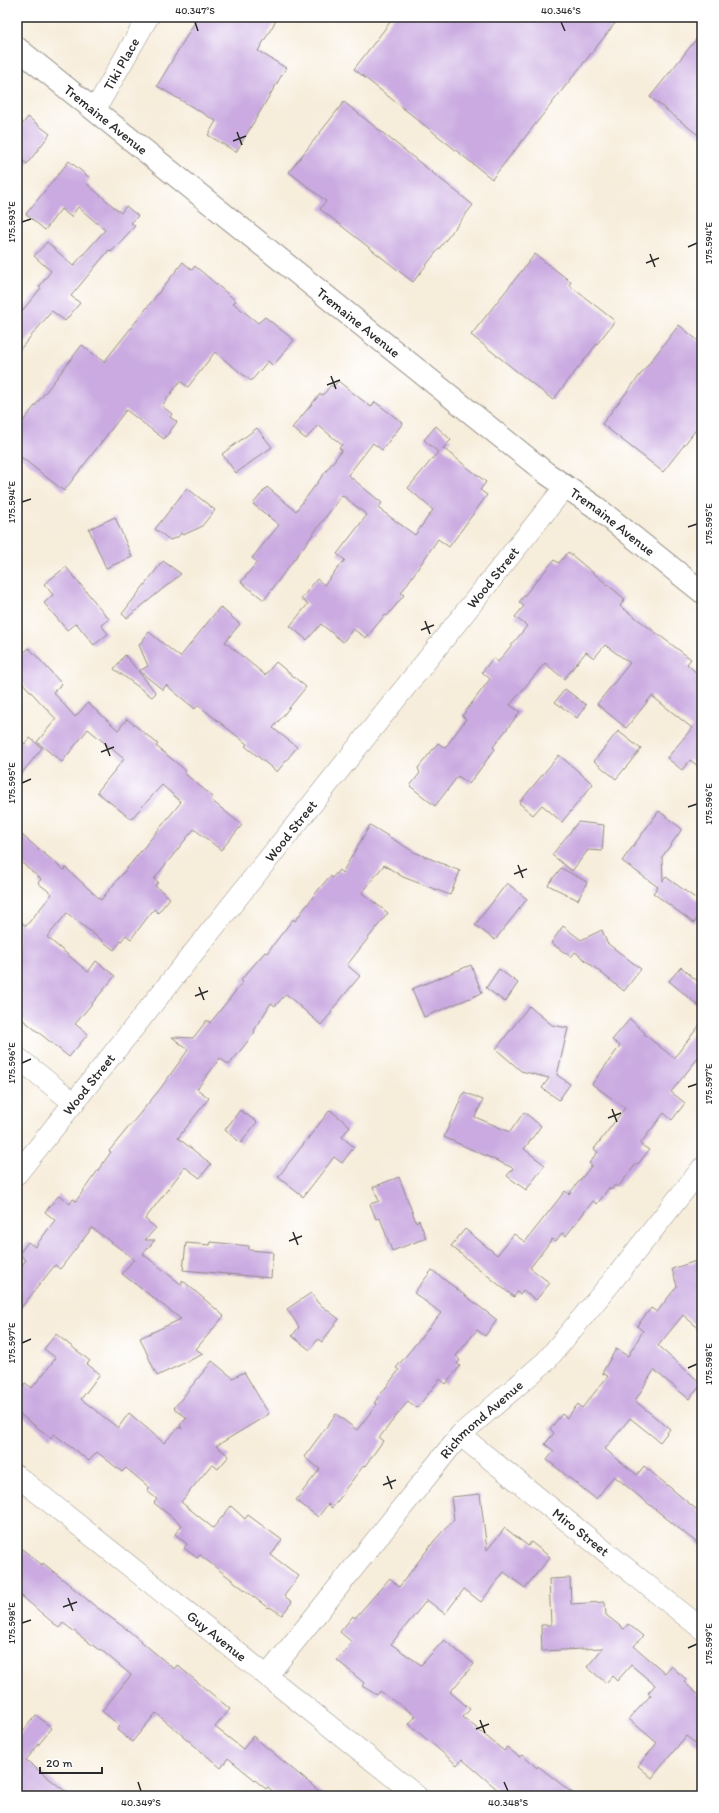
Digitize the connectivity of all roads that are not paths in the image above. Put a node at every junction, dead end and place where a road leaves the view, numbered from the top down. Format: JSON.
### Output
{"nodes":[{"id":1,"x":148,"y":17,"type":"edge"},
{"id":2,"x":17,"y":48,"type":"edge"},
{"id":3,"x":95,"y":110,"type":"junction"},
{"id":4,"x":564,"y":487,"type":"junction"},
{"id":5,"x":702,"y":592,"type":"edge"},
{"id":6,"x":17,"y":1058,"type":"edge"},
{"id":7,"x":74,"y":1103,"type":"junction"},
{"id":8,"x":702,"y":1168,"type":"edge"},
{"id":9,"x":17,"y":1174,"type":"edge"},
{"id":10,"x":460,"y":1435,"type":"junction"},
{"id":11,"x":17,"y":1476,"type":"edge"},
{"id":12,"x":702,"y":1629,"type":"edge"},
{"id":13,"x":267,"y":1676,"type":"junction"},
{"id":14,"x":417,"y":1796,"type":"edge"}],
"edges":[{"from":1,"to":3,"type":"street","name":"Tiki Place"},
{"from":2,"to":3,"type":"main road","name":"Tremaine Avenue"},
{"from":3,"to":4,"type":"main road","name":"Tremaine Avenue"},
{"from":4,"to":5,"type":"main road","name":"Tremaine Avenue"},
{"from":4,"to":7,"type":"street","name":"Wood Street"},
{"from":6,"to":7,"type":"street"},
{"from":7,"to":9,"type":"street","name":"Wood Street"},
{"from":8,"to":10,"type":"street","name":"Richmond Avenue"},
{"from":10,"to":12,"type":"street","name":"Miro Street"},
{"from":10,"to":13,"type":"street","name":"Richmond Avenue"},
{"from":11,"to":13,"type":"street","name":"Guy Avenue"},
{"from":13,"to":14,"type":"street","name":"Guy Avenue"}]}
